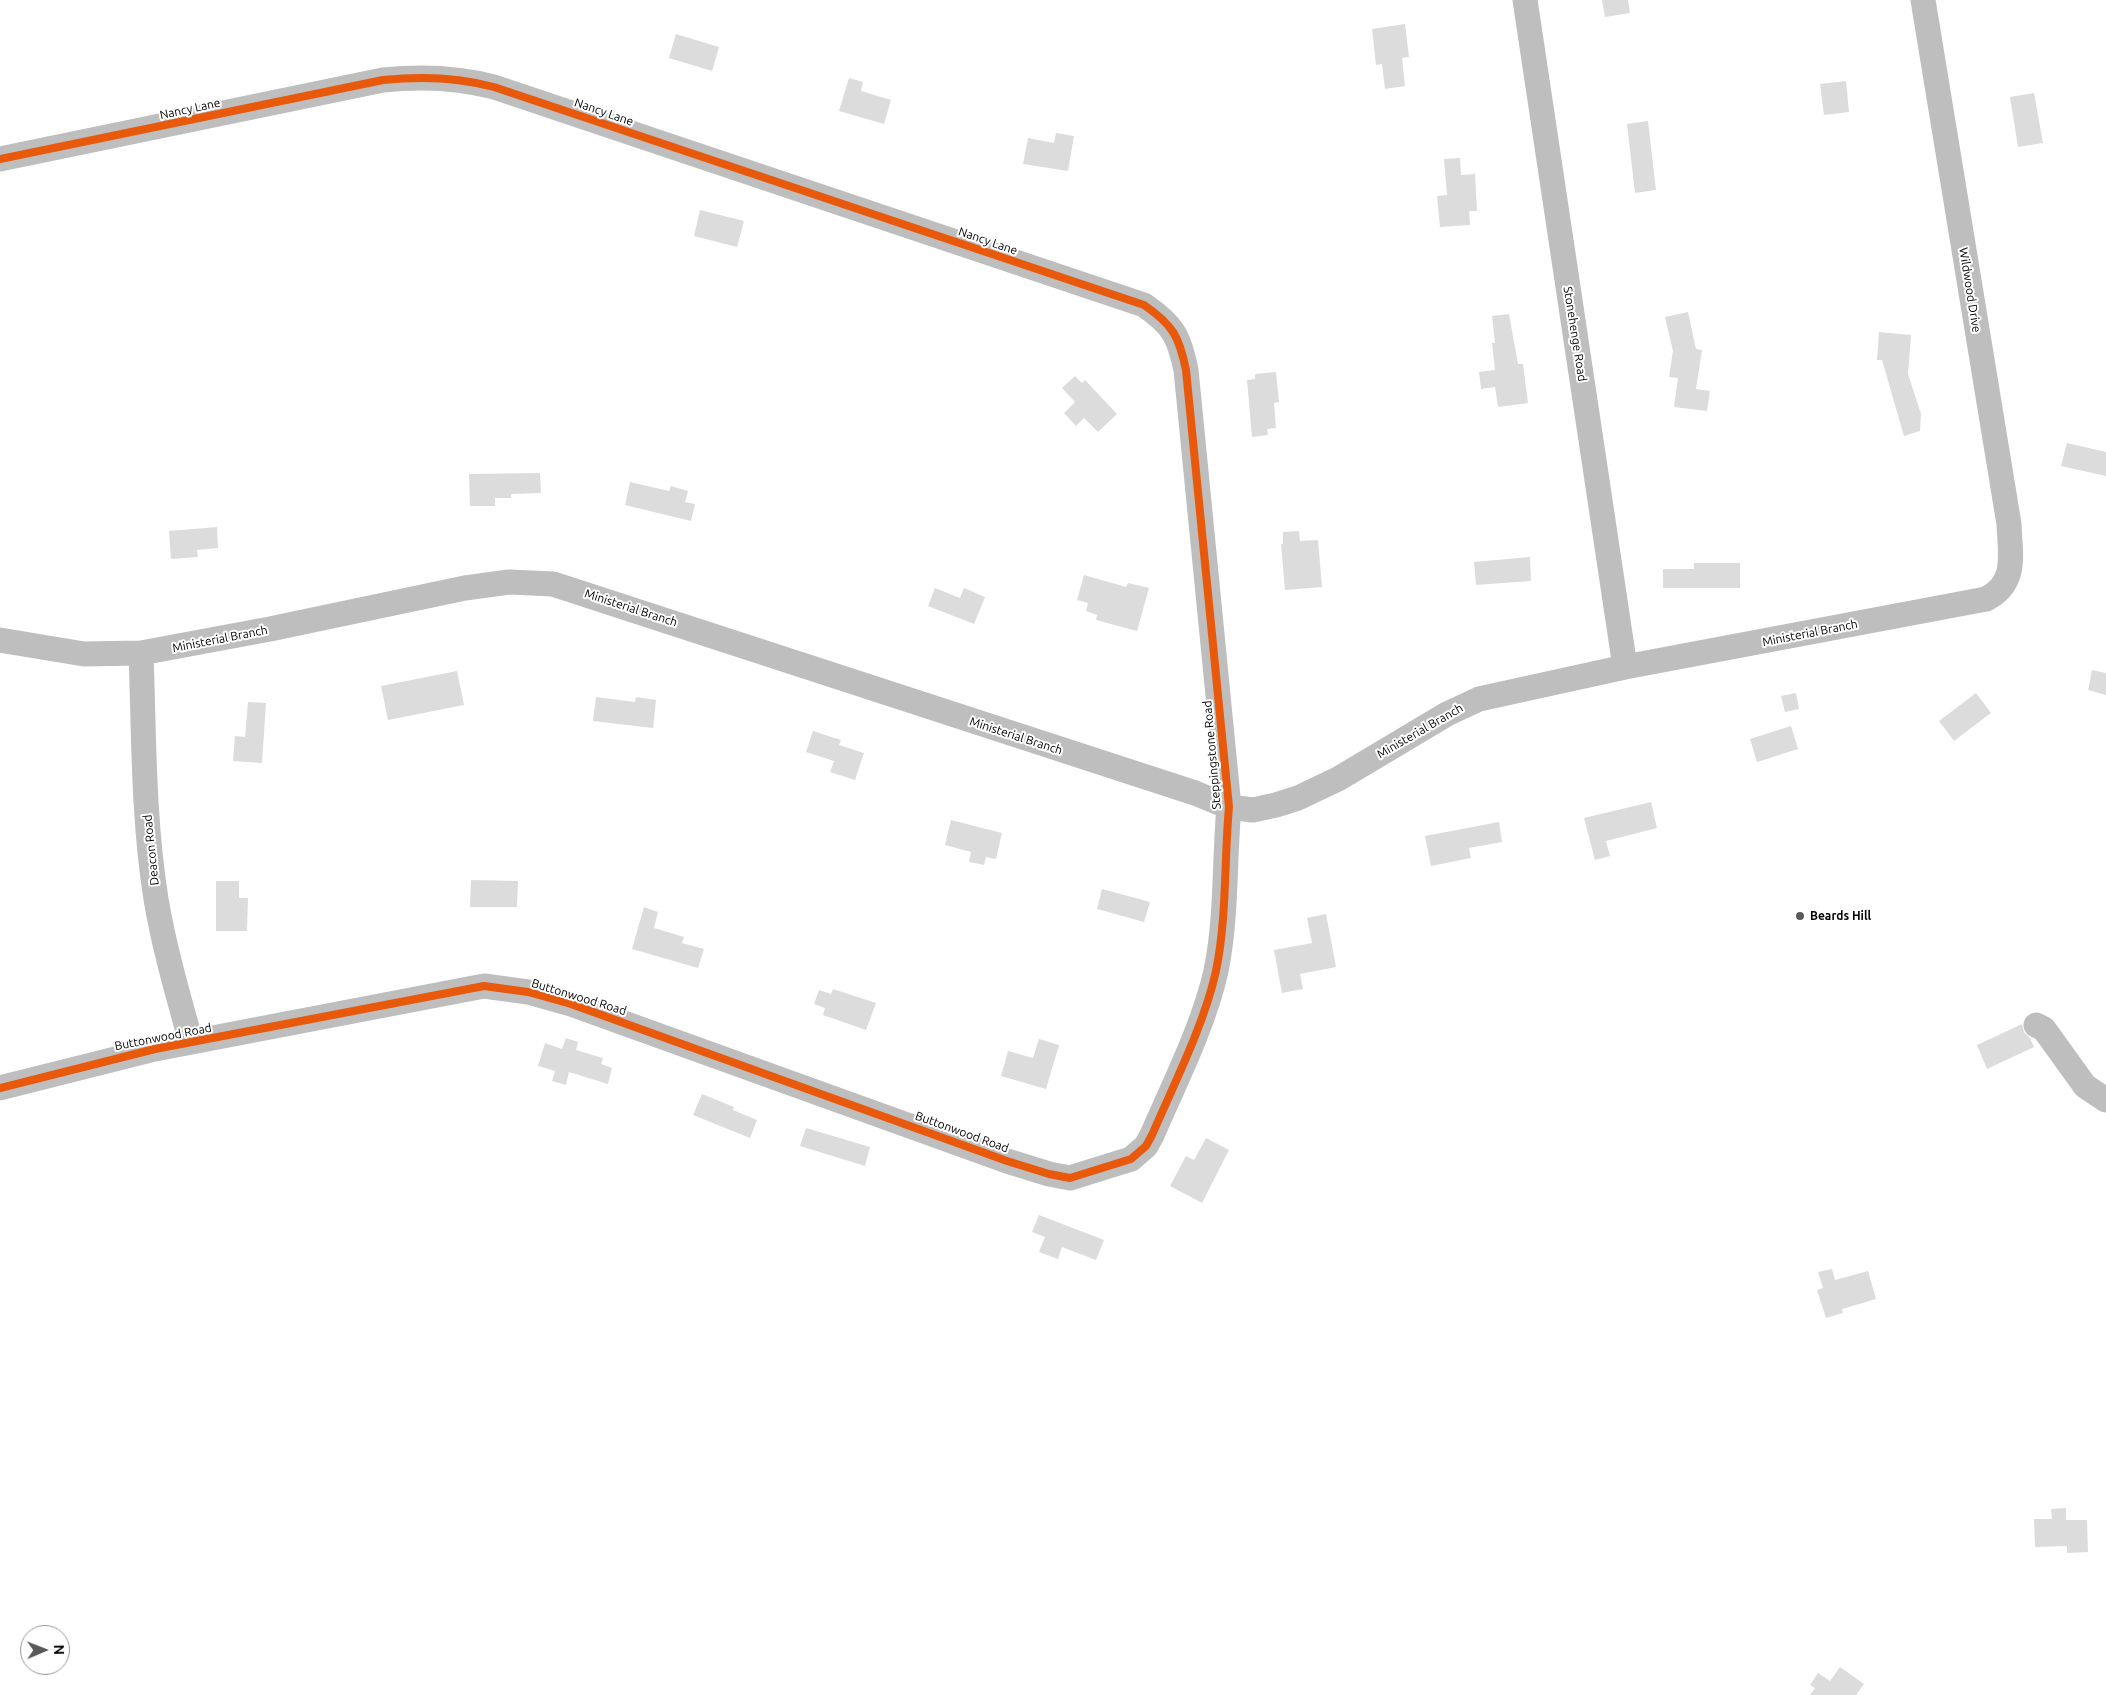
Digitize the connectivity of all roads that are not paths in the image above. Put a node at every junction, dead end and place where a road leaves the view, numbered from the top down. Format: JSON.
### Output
{"nodes":[{"id":1,"x":1524,"y":0,"type":"edge"},
{"id":2,"x":1923,"y":0,"type":"edge"},
{"id":3,"x":0,"y":159,"type":"edge"},
{"id":4,"x":1176,"y":333,"type":"joint"},
{"id":5,"x":2007,"y":581,"type":"joint"},
{"id":6,"x":0,"y":640,"type":"edge"},
{"id":7,"x":141,"y":653,"type":"junction"},
{"id":8,"x":1625,"y":667,"type":"junction"},
{"id":9,"x":1229,"y":807,"type":"junction"},
{"id":10,"x":2036,"y":1025,"type":"dead end"},
{"id":11,"x":190,"y":1042,"type":"junction"},
{"id":12,"x":0,"y":1088,"type":"edge"},
{"id":13,"x":2106,"y":1100,"type":"edge"},
{"id":14,"x":1106,"y":1167,"type":"joint"}],
"edges":[{"from":1,"to":8,"type":"street","name":"Stonehenge Road"},
{"from":2,"to":5,"type":"street","name":"Wildwood Drive"},
{"from":3,"to":4,"type":"street","name":"Nancy Lane"},
{"from":4,"to":9,"type":"street","name":"Steppingstone Road"},
{"from":5,"to":8,"type":"street","name":"Ministerial Branch"},
{"from":6,"to":7,"type":"street","name":"Ministerial Branch"},
{"from":7,"to":9,"type":"street","name":"Ministerial Branch"},
{"from":7,"to":11,"type":"street","name":"Deacon Road"},
{"from":8,"to":9,"type":"street","name":"Ministerial Branch"},
{"from":9,"to":14,"type":"street","name":"Steppingstone Road"},
{"from":10,"to":13,"type":"street"},
{"from":11,"to":12,"type":"street","name":"Buttonwood Road"},
{"from":11,"to":14,"type":"street","name":"Buttonwood Road"}]}
